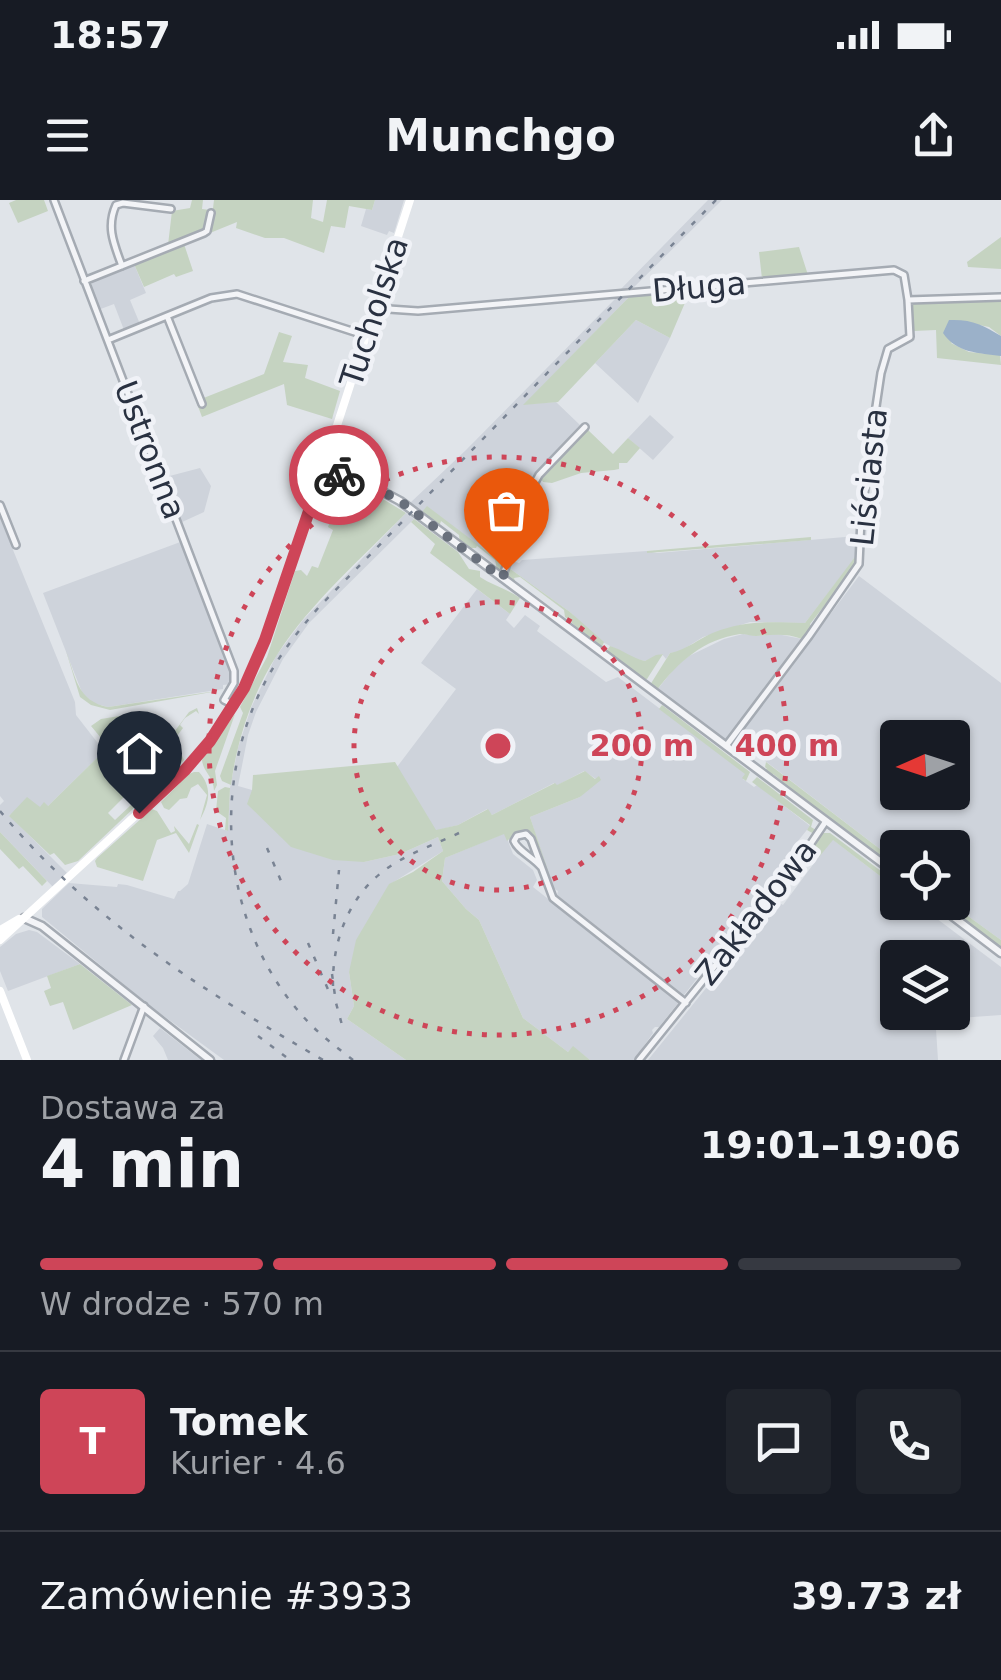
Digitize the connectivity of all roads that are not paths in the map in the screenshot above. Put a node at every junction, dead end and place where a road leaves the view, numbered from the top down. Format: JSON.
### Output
{"nodes":[{"id":1,"x":54,"y":200,"type":"edge"},
{"id":2,"x":410,"y":200,"type":"edge"},
{"id":3,"x":171,"y":209,"type":"dead end"},
{"id":4,"x":211,"y":212,"type":"dead end"},
{"id":5,"x":122,"y":266,"type":"junction"},
{"id":6,"x":84,"y":281,"type":"junction"},
{"id":7,"x":1001,"y":297,"type":"edge"},
{"id":8,"x":908,"y":300,"type":"junction"},
{"id":9,"x":374,"y":308,"type":"junction"},
{"id":10,"x":167,"y":316,"type":"junction"},
{"id":11,"x":366,"y":336,"type":"junction"},
{"id":12,"x":108,"y":340,"type":"junction"},
{"id":13,"x":202,"y":404,"type":"dead end"},
{"id":14,"x":585,"y":427,"type":"dead end"},
{"id":15,"x":323,"y":470,"type":"junction"},
{"id":16,"x":0,"y":505,"type":"edge"},
{"id":17,"x":16,"y":545,"type":"dead end"},
{"id":18,"x":502,"y":578,"type":"junction"},
{"id":19,"x":234,"y":705,"type":"junction"},
{"id":20,"x":726,"y":746,"type":"junction"},
{"id":21,"x":826,"y":821,"type":"junction"},
{"id":22,"x":880,"y":862,"type":"edge"},
{"id":23,"x":540,"y":867,"type":"junction"},
{"id":24,"x":36,"y":907,"type":"junction"},
{"id":25,"x":24,"y":918,"type":"junction"},
{"id":26,"x":957,"y":920,"type":"edge"},
{"id":27,"x":42,"y":926,"type":"junction"},
{"id":28,"x":0,"y":930,"type":"edge"},
{"id":29,"x":0,"y":940,"type":"edge"},
{"id":30,"x":1001,"y":954,"type":"edge"},
{"id":31,"x":0,"y":991,"type":"edge"},
{"id":32,"x":686,"y":1002,"type":"junction"},
{"id":33,"x":144,"y":1006,"type":"junction"},
{"id":34,"x":27,"y":1060,"type":"edge"},
{"id":35,"x":124,"y":1060,"type":"edge"},
{"id":36,"x":210,"y":1060,"type":"edge"},
{"id":37,"x":639,"y":1060,"type":"edge"}],
"edges":[{"from":1,"to":6,"type":"street","name":"Ustronna"},
{"from":2,"to":9,"type":"main road","name":"Tucholska"},
{"from":3,"to":5,"type":"street"},
{"from":4,"to":5,"type":"street"},
{"from":5,"to":6,"type":"street"},
{"from":6,"to":12,"type":"street","name":"Ustronna"},
{"from":7,"to":8,"type":"street"},
{"from":8,"to":9,"type":"street","name":"Długa"},
{"from":8,"to":20,"type":"street","name":"Liściasta"},
{"from":9,"to":11,"type":"main road","name":"Tucholska"},
{"from":10,"to":11,"type":"street"},
{"from":10,"to":12,"type":"street"},
{"from":10,"to":13,"type":"street"},
{"from":11,"to":15,"type":"main road","name":"Tucholska"},
{"from":12,"to":19,"type":"street","name":"Ustronna"},
{"from":14,"to":18,"type":"street"},
{"from":15,"to":18,"type":"street"},
{"from":15,"to":19,"type":"main road","name":"Tucholska"},
{"from":16,"to":17,"type":"street"},
{"from":18,"to":20,"type":"street"},
{"from":19,"to":24,"type":"main road","name":"Tucholska"},
{"from":20,"to":21,"type":"street"},
{"from":21,"to":22,"type":"street"},
{"from":21,"to":32,"type":"street","name":"Zakładowa"},
{"from":23,"to":23,"type":"street"},
{"from":23,"to":32,"type":"street","name":"Zakładowa"},
{"from":24,"to":25,"type":"main road","name":"Tucholska"},
{"from":24,"to":27,"type":"street"},
{"from":25,"to":27,"type":"street"},
{"from":25,"to":28,"type":"main road","name":"Tucholska"},
{"from":25,"to":29,"type":"main road","name":"Tucholska"},
{"from":26,"to":30,"type":"street"},
{"from":27,"to":33,"type":"street"},
{"from":31,"to":34,"type":"main road"},
{"from":32,"to":37,"type":"street","name":"Zakładowa"},
{"from":33,"to":35,"type":"street"},
{"from":33,"to":36,"type":"street"}]}
